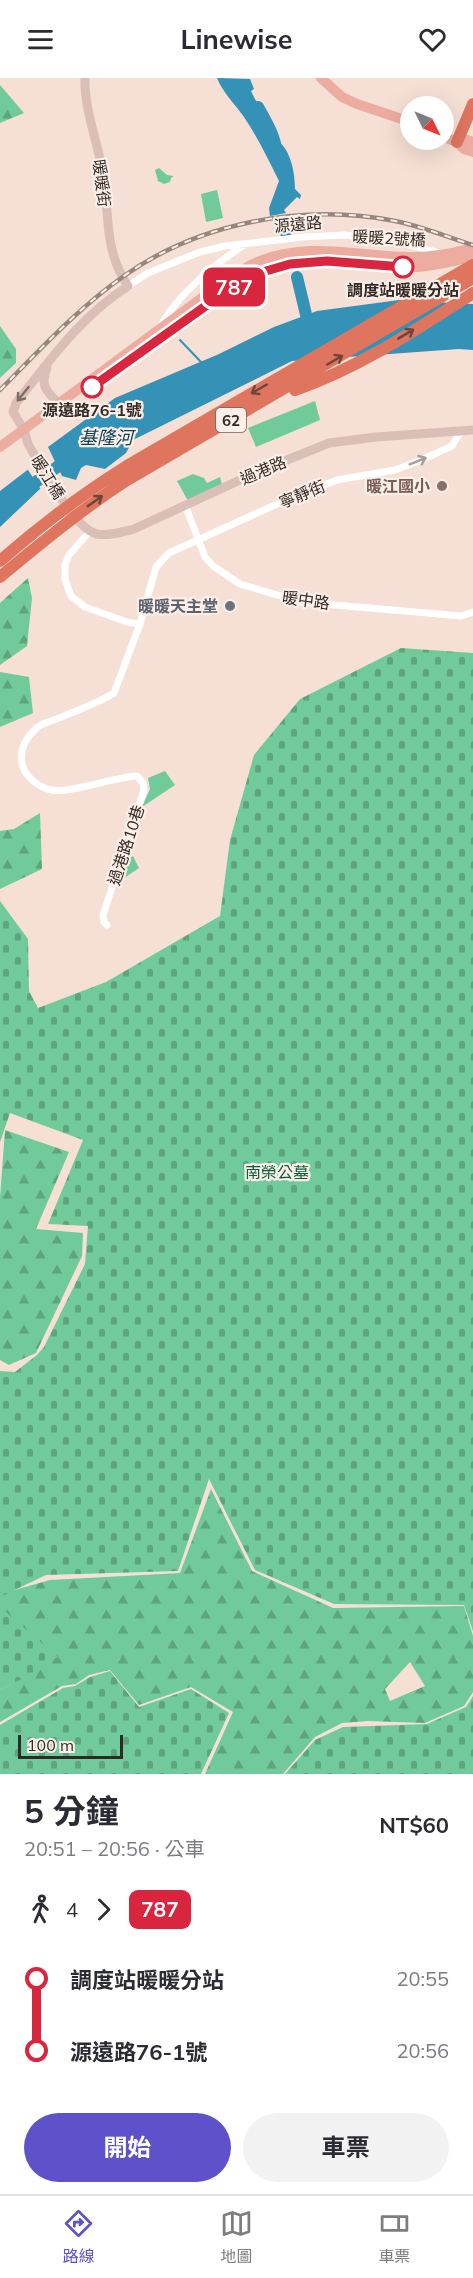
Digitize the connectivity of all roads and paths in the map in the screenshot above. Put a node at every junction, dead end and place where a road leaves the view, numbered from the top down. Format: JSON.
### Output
{"nodes":[{"id":1,"x":85,"y":78,"type":"edge"},
{"id":2,"x":321,"y":78,"type":"edge"},
{"id":3,"x":330,"y":78,"type":"edge"},
{"id":4,"x":335,"y":91,"type":"junction"},
{"id":5,"x":473,"y":104,"type":"edge"},
{"id":6,"x":400,"y":118,"type":"edge"},
{"id":7,"x":454,"y":141,"type":"edge"},
{"id":8,"x":458,"y":142,"type":"junction"},
{"id":9,"x":473,"y":142,"type":"edge"},
{"id":10,"x":473,"y":152,"type":"edge"},
{"id":11,"x":246,"y":243,"type":"junction"},
{"id":12,"x":473,"y":248,"type":"edge"},
{"id":13,"x":473,"y":256,"type":"edge"},
{"id":14,"x":473,"y":265,"type":"edge"},
{"id":15,"x":473,"y":278,"type":"edge"},
{"id":16,"x":128,"y":286,"type":"junction"},
{"id":17,"x":473,"y":292,"type":"edge"},
{"id":18,"x":179,"y":320,"type":"junction"},
{"id":19,"x":159,"y":330,"type":"junction"},
{"id":20,"x":50,"y":361,"type":"junction"},
{"id":21,"x":268,"y":399,"type":"junction"},
{"id":22,"x":61,"y":406,"type":"junction"},
{"id":23,"x":473,"y":430,"type":"edge"},
{"id":24,"x":461,"y":431,"type":"junction"},
{"id":25,"x":26,"y":437,"type":"junction"},
{"id":26,"x":0,"y":447,"type":"edge"},
{"id":27,"x":0,"y":455,"type":"edge"},
{"id":28,"x":185,"y":505,"type":"junction"},
{"id":29,"x":69,"y":510,"type":"junction"},
{"id":30,"x":90,"y":531,"type":"junction"},
{"id":31,"x":199,"y":540,"type":"junction"},
{"id":32,"x":0,"y":561,"type":"edge"},
{"id":33,"x":0,"y":572,"type":"edge"},
{"id":34,"x":0,"y":577,"type":"edge"},
{"id":35,"x":473,"y":612,"type":"edge"},
{"id":36,"x":140,"y":624,"type":"junction"},
{"id":37,"x":107,"y":925,"type":"dead end"}],
"edges":[{"from":1,"to":16,"type":"street","name":"暖暖街"},
{"from":2,"to":4,"type":"main road"},
{"from":3,"to":4,"type":"street"},
{"from":4,"to":6,"type":"main road"},
{"from":5,"to":8,"type":"highway"},
{"from":7,"to":8,"type":"main road"},
{"from":8,"to":9,"type":"main road"},
{"from":8,"to":10,"type":"main road"},
{"from":11,"to":14,"type":"street","name":"源遠路"},
{"from":11,"to":16,"type":"street"},
{"from":11,"to":19,"type":"street"},
{"from":12,"to":18,"type":"main road","name":"暖暖2號橋"},
{"from":13,"to":18,"type":"main road","name":"暖暖2號橋"},
{"from":14,"to":32,"type":"highway","number":"62","one_way":true},
{"from":21,"to":15,"type":"highway","number":"62","one_way":true},
{"from":16,"to":20,"type":"street"},
{"from":21,"to":17,"type":"highway","one_way":true},
{"from":18,"to":19,"type":"main road"},
{"from":18,"to":22,"type":"main road"},
{"from":19,"to":22,"type":"main road"},
{"from":20,"to":22,"type":"street"},
{"from":20,"to":25,"type":"street","one_way":true},
{"from":34,"to":21,"type":"highway","number":"62","one_way":true},
{"from":22,"to":25,"type":"main road"},
{"from":23,"to":24,"type":"street","name":"過港路"},
{"from":24,"to":28,"type":"street","name":"過港路"},
{"from":31,"to":24,"type":"street","name":"寧靜街","one_way":true},
{"from":25,"to":26,"type":"main road"},
{"from":25,"to":27,"type":"main road"},
{"from":25,"to":29,"type":"street","name":"暖江橋"},
{"from":28,"to":30,"type":"street","name":"過港路"},
{"from":28,"to":31,"type":"street","name":"暖中路"},
{"from":29,"to":30,"type":"street"},
{"from":29,"to":33,"type":"street"},
{"from":30,"to":36,"type":"street"},
{"from":31,"to":35,"type":"street","name":"暖中路"},
{"from":31,"to":36,"type":"street","name":"寧靜街"},
{"from":36,"to":37,"type":"street","name":"過港路10巷"}]}
